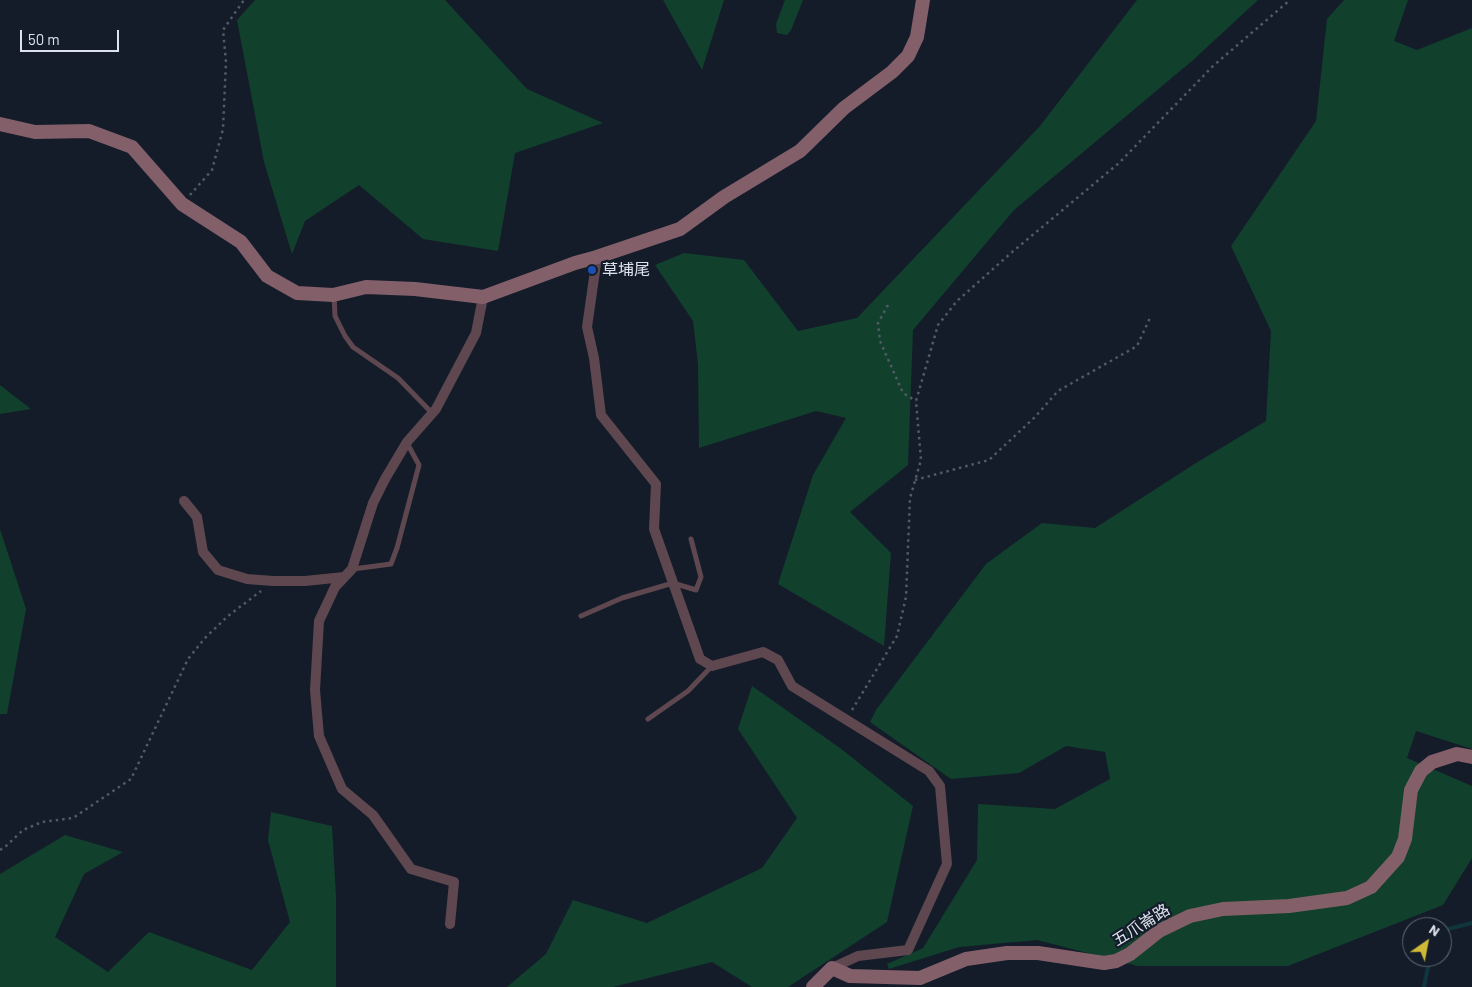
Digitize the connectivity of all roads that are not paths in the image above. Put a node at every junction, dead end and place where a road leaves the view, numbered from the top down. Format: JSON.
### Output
{"nodes":[{"id":1,"x":923,"y":0,"type":"edge"},
{"id":2,"x":0,"y":124,"type":"edge"},
{"id":3,"x":597,"y":257,"type":"junction"},
{"id":4,"x":334,"y":294,"type":"junction"},
{"id":5,"x":483,"y":297,"type":"junction"},
{"id":6,"x":432,"y":413,"type":"junction"},
{"id":7,"x":407,"y":442,"type":"junction"},
{"id":8,"x":184,"y":501,"type":"dead end"},
{"id":9,"x":691,"y":539,"type":"dead end"},
{"id":10,"x":352,"y":568,"type":"junction"},
{"id":11,"x":344,"y":577,"type":"junction"},
{"id":12,"x":673,"y":583,"type":"junction"},
{"id":13,"x":581,"y":616,"type":"dead end"},
{"id":14,"x":712,"y":666,"type":"junction"},
{"id":15,"x":648,"y":719,"type":"dead end"},
{"id":16,"x":1472,"y":757,"type":"edge"},
{"id":17,"x":450,"y":924,"type":"dead end"},
{"id":18,"x":832,"y":968,"type":"junction"},
{"id":19,"x":813,"y":987,"type":"edge"}],
"edges":[{"from":1,"to":3,"type":"street"},
{"from":2,"to":4,"type":"street"},
{"from":3,"to":5,"type":"street"},
{"from":3,"to":12,"type":"street"},
{"from":4,"to":5,"type":"street"},
{"from":4,"to":6,"type":"lane"},
{"from":5,"to":6,"type":"street"},
{"from":6,"to":7,"type":"street"},
{"from":7,"to":10,"type":"street"},
{"from":7,"to":10,"type":"lane"},
{"from":8,"to":11,"type":"street"},
{"from":9,"to":12,"type":"lane"},
{"from":10,"to":11,"type":"street"},
{"from":11,"to":17,"type":"street"},
{"from":12,"to":13,"type":"lane"},
{"from":12,"to":14,"type":"street"},
{"from":14,"to":15,"type":"lane"},
{"from":14,"to":18,"type":"street"},
{"from":16,"to":18,"type":"street","name":"五爪崙路"},
{"from":18,"to":19,"type":"street"}]}
